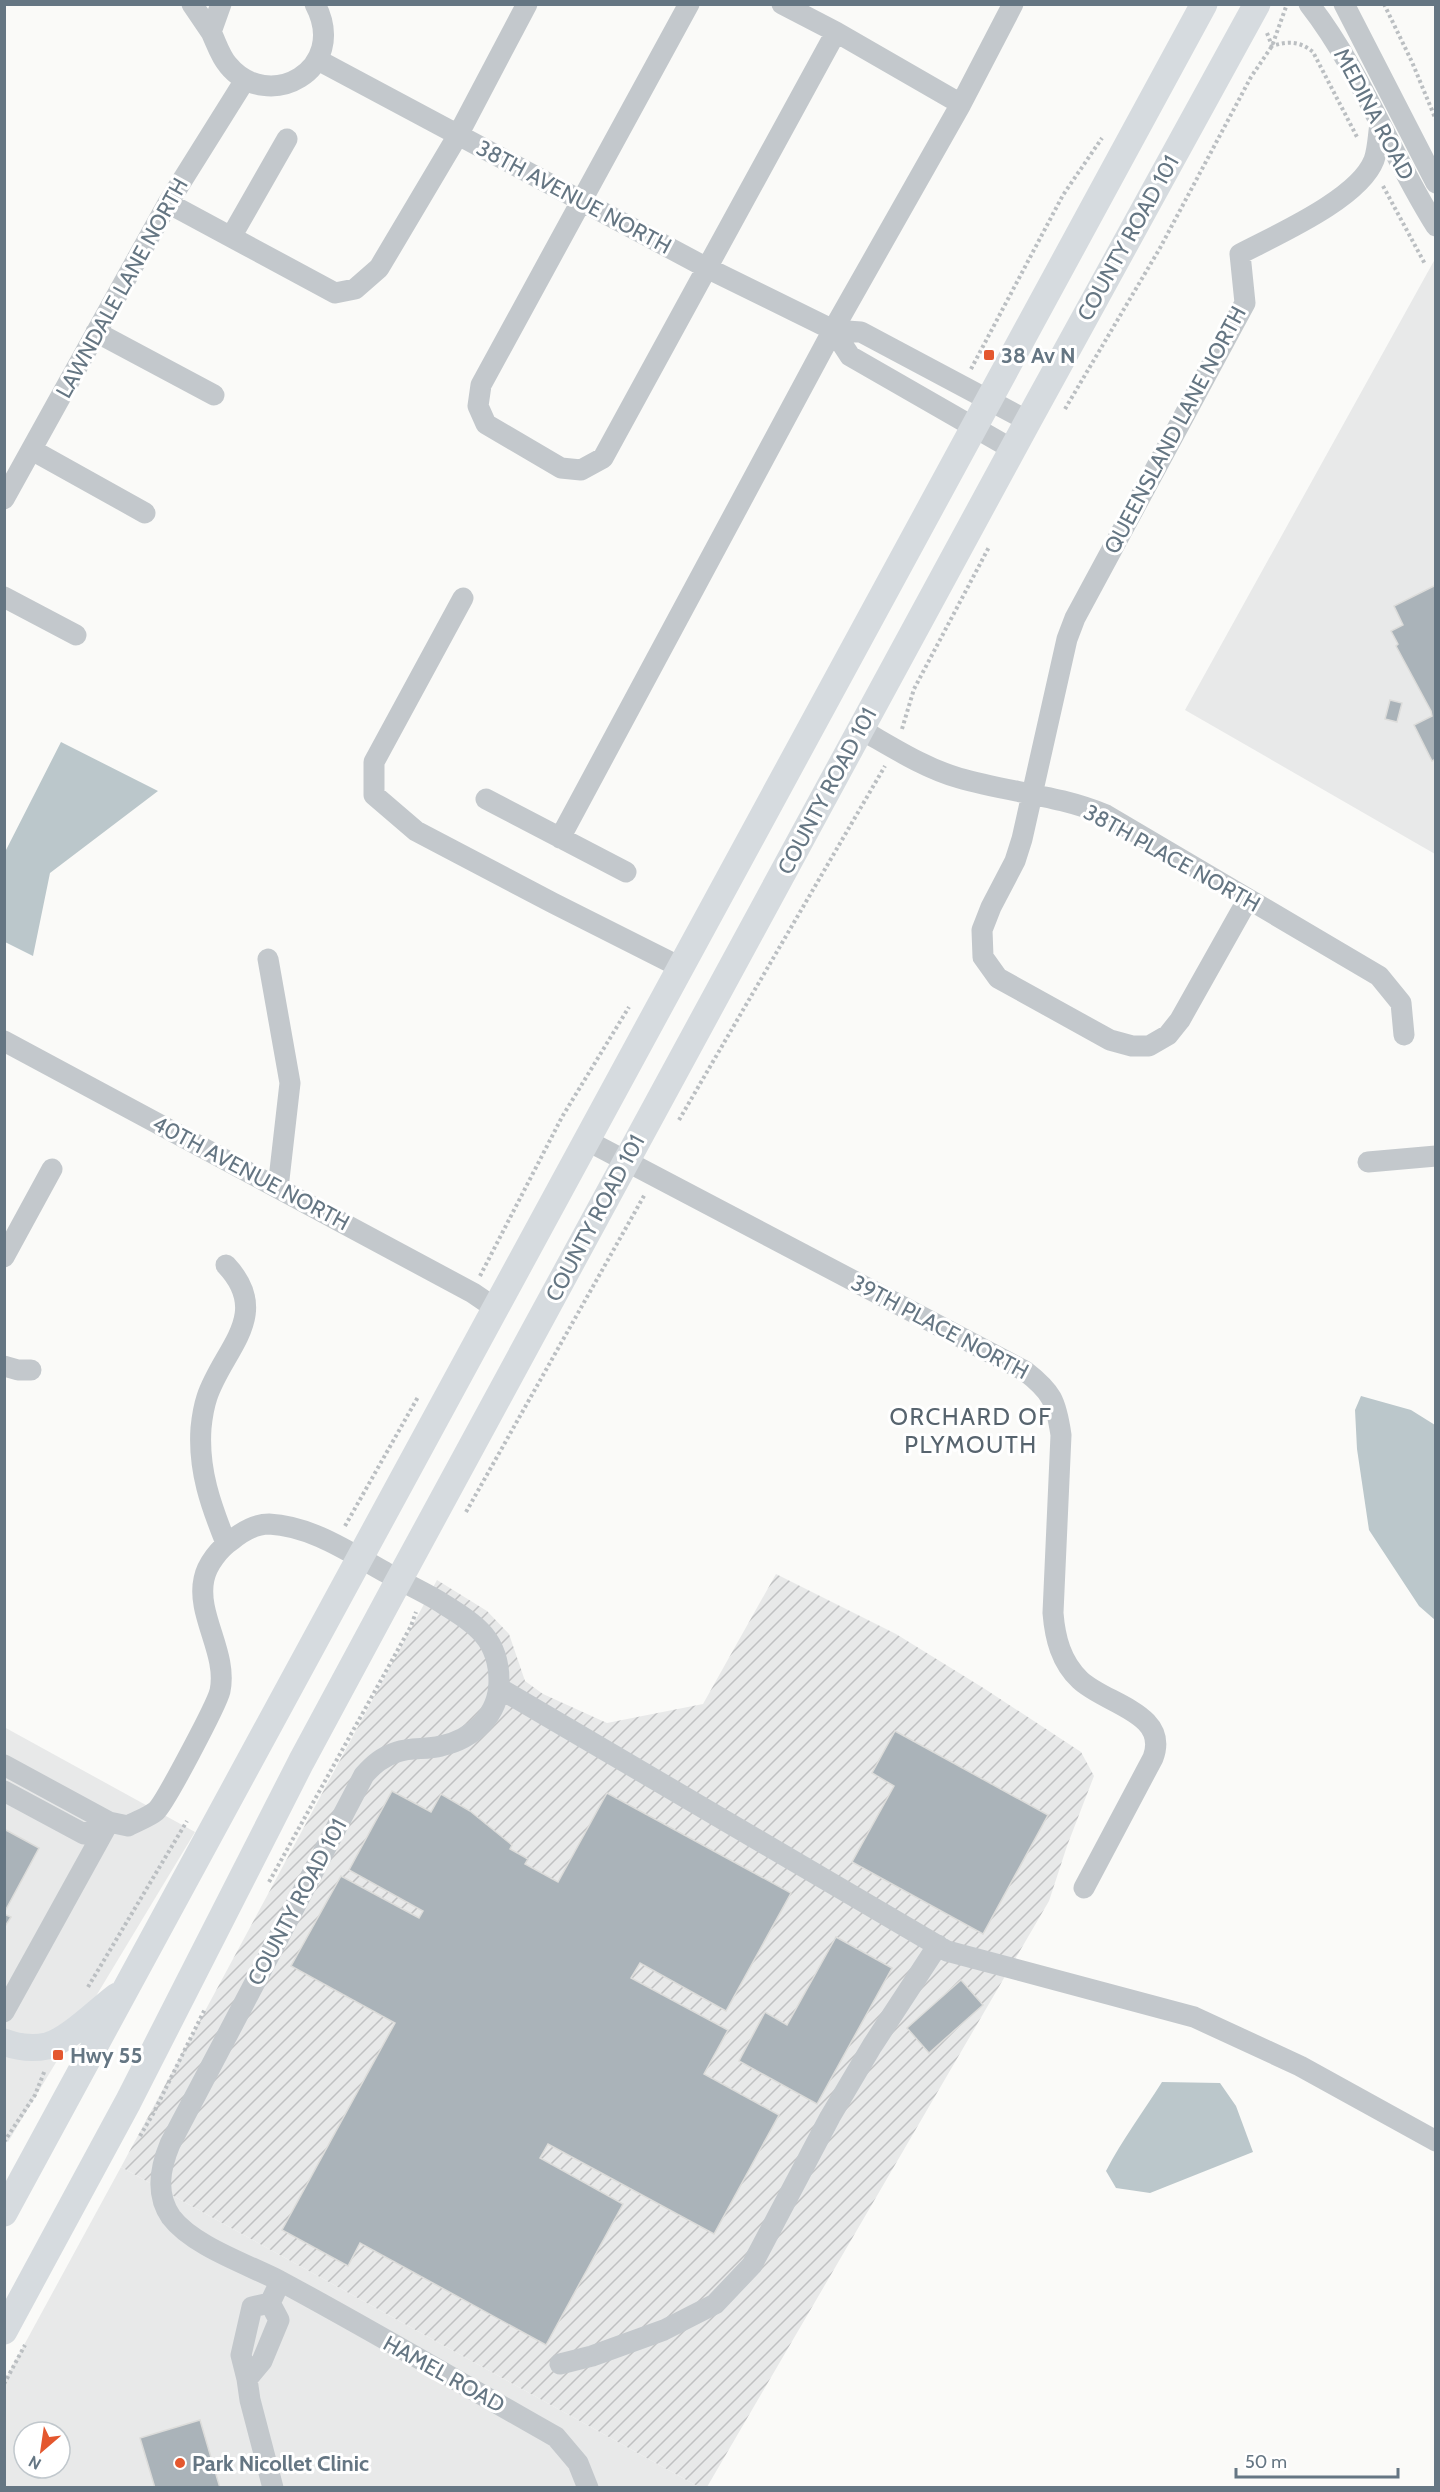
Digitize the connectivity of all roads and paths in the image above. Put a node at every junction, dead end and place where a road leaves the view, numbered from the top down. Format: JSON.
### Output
{"nodes":[{"id":1,"x":192,"y":4,"type":"edge"},
{"id":2,"x":221,"y":4,"type":"edge"},
{"id":3,"x":315,"y":4,"type":"edge"},
{"id":4,"x":527,"y":4,"type":"edge"},
{"id":5,"x":689,"y":4,"type":"edge"},
{"id":6,"x":782,"y":4,"type":"edge"},
{"id":7,"x":1012,"y":4,"type":"edge"},
{"id":8,"x":1204,"y":4,"type":"edge"},
{"id":9,"x":1257,"y":4,"type":"edge"},
{"id":10,"x":1287,"y":4,"type":"edge"},
{"id":11,"x":1309,"y":4,"type":"edge"},
{"id":12,"x":1344,"y":4,"type":"edge"},
{"id":13,"x":1384,"y":4,"type":"edge"},
{"id":14,"x":211,"y":32,"type":"junction"},
{"id":15,"x":836,"y":32,"type":"junction"},
{"id":16,"x":318,"y":60,"type":"junction"},
{"id":17,"x":245,"y":80,"type":"junction"},
{"id":18,"x":961,"y":104,"type":"junction"},
{"id":19,"x":1436,"y":120,"type":"edge"},
{"id":20,"x":1380,"y":124,"type":"junction"},
{"id":21,"x":458,"y":135,"type":"junction"},
{"id":22,"x":1103,"y":136,"type":"dead end"},
{"id":23,"x":287,"y":139,"type":"dead end"},
{"id":24,"x":1436,"y":183,"type":"edge"},
{"id":25,"x":580,"y":202,"type":"junction"},
{"id":26,"x":168,"y":203,"type":"junction"},
{"id":27,"x":1436,"y":226,"type":"edge"},
{"id":28,"x":231,"y":237,"type":"junction"},
{"id":29,"x":707,"y":268,"type":"junction"},
{"id":30,"x":832,"y":330,"type":"junction"},
{"id":31,"x":96,"y":332,"type":"junction"},
{"id":32,"x":969,"y":374,"type":"dead end"},
{"id":33,"x":214,"y":395,"type":"dead end"},
{"id":34,"x":990,"y":400,"type":"junction"},
{"id":35,"x":1061,"y":415,"type":"dead end"},
{"id":36,"x":1028,"y":421,"type":"junction"},
{"id":37,"x":975,"y":428,"type":"junction"},
{"id":38,"x":1012,"y":449,"type":"junction"},
{"id":39,"x":32,"y":450,"type":"junction"},
{"id":40,"x":4,"y":499,"type":"edge"},
{"id":41,"x":145,"y":513,"type":"dead end"},
{"id":42,"x":990,"y":547,"type":"dead end"},
{"id":43,"x":4,"y":597,"type":"edge"},
{"id":44,"x":463,"y":598,"type":"dead end"},
{"id":45,"x":76,"y":635,"type":"dead end"},
{"id":46,"x":860,"y":729,"type":"junction"},
{"id":47,"x":901,"y":732,"type":"dead end"},
{"id":48,"x":1032,"y":795,"type":"junction"},
{"id":49,"x":486,"y":799,"type":"dead end"},
{"id":50,"x":560,"y":838,"type":"junction"},
{"id":51,"x":626,"y":872,"type":"dead end"},
{"id":52,"x":1248,"y":899,"type":"junction"},
{"id":53,"x":268,"y":959,"type":"dead end"},
{"id":54,"x":680,"y":967,"type":"junction"},
{"id":55,"x":1404,"y":1035,"type":"dead end"},
{"id":56,"x":4,"y":1041,"type":"edge"},
{"id":57,"x":586,"y":1140,"type":"junction"},
{"id":58,"x":1436,"y":1155,"type":"edge"},
{"id":59,"x":626,"y":1161,"type":"junction"},
{"id":60,"x":1368,"y":1162,"type":"dead end"},
{"id":61,"x":52,"y":1170,"type":"dead end"},
{"id":62,"x":278,"y":1188,"type":"junction"},
{"id":63,"x":4,"y":1257,"type":"edge"},
{"id":64,"x":226,"y":1264,"type":"dead end"},
{"id":65,"x":495,"y":1308,"type":"junction"},
{"id":66,"x":4,"y":1366,"type":"edge"},
{"id":67,"x":31,"y":1370,"type":"dead end"},
{"id":68,"x":226,"y":1543,"type":"junction"},
{"id":69,"x":359,"y":1558,"type":"junction"},
{"id":70,"x":399,"y":1580,"type":"junction"},
{"id":71,"x":499,"y":1688,"type":"junction"},
{"id":72,"x":4,"y":1765,"type":"edge"},
{"id":73,"x":4,"y":1791,"type":"edge"},
{"id":74,"x":189,"y":1818,"type":"dead end"},
{"id":75,"x":109,"y":1822,"type":"junction"},
{"id":76,"x":1084,"y":1888,"type":"dead end"},
{"id":77,"x":938,"y":1945,"type":"junction"},
{"id":78,"x":125,"y":1990,"type":"junction"},
{"id":79,"x":85,"y":1992,"type":"dead end"},
{"id":80,"x":4,"y":2012,"type":"edge"},
{"id":81,"x":4,"y":2042,"type":"edge"},
{"id":82,"x":46,"y":2046,"type":"junction"},
{"id":83,"x":1436,"y":2141,"type":"edge"},
{"id":84,"x":4,"y":2142,"type":"edge"},
{"id":85,"x":4,"y":2213,"type":"edge"},
{"id":86,"x":280,"y":2282,"type":"junction"},
{"id":87,"x":4,"y":2331,"type":"edge"},
{"id":88,"x":560,"y":2364,"type":"dead end"},
{"id":89,"x":273,"y":2487,"type":"edge"},
{"id":90,"x":588,"y":2487,"type":"edge"}],
"edges":[{"from":1,"to":14,"type":"street"},
{"from":2,"to":14,"type":"street"},
{"from":3,"to":16,"type":"street"},
{"from":4,"to":21,"type":"street"},
{"from":5,"to":25,"type":"street"},
{"from":6,"to":15,"type":"street"},
{"from":7,"to":18,"type":"street"},
{"from":8,"to":34,"type":"main road","name":"COUNTY ROAD 101"},
{"from":9,"to":36,"type":"main road","name":"COUNTY ROAD 101"},
{"from":10,"to":35,"type":"path"},
{"from":11,"to":20,"type":"street","name":"MEDINA ROAD"},
{"from":12,"to":24,"type":"street","name":"MEDINA ROAD"},
{"from":13,"to":19,"type":"path"},
{"from":14,"to":17,"type":"street"},
{"from":15,"to":18,"type":"street"},
{"from":15,"to":29,"type":"street"},
{"from":16,"to":17,"type":"street"},
{"from":16,"to":21,"type":"street","name":"38TH AVENUE NORTH"},
{"from":17,"to":26,"type":"street","name":"LAWNDALE LANE NORTH"},
{"from":18,"to":30,"type":"street"},
{"from":20,"to":27,"type":"street","name":"MEDINA ROAD"},
{"from":20,"to":48,"type":"street","name":"QUEENSLAND LANE NORTH"},
{"from":21,"to":25,"type":"street","name":"38TH AVENUE NORTH"},
{"from":21,"to":28,"type":"street"},
{"from":22,"to":32,"type":"path"},
{"from":23,"to":28,"type":"street"},
{"from":25,"to":29,"type":"street","name":"38TH AVENUE NORTH"},
{"from":25,"to":29,"type":"street"},
{"from":26,"to":28,"type":"street"},
{"from":26,"to":31,"type":"street","name":"LAWNDALE LANE NORTH"},
{"from":29,"to":30,"type":"street","name":"38TH AVENUE NORTH"},
{"from":30,"to":34,"type":"street","name":"38TH AVENUE NORTH"},
{"from":30,"to":37,"type":"street","name":"38TH AVENUE NORTH"},
{"from":30,"to":50,"type":"street"},
{"from":31,"to":33,"type":"street"},
{"from":31,"to":39,"type":"street","name":"LAWNDALE LANE NORTH"},
{"from":34,"to":36,"type":"street","name":"38TH AVENUE NORTH"},
{"from":34,"to":37,"type":"main road","name":"COUNTY ROAD 101"},
{"from":36,"to":38,"type":"main road","name":"COUNTY ROAD 101"},
{"from":37,"to":38,"type":"street","name":"38TH AVENUE NORTH"},
{"from":37,"to":54,"type":"main road","name":"COUNTY ROAD 101"},
{"from":38,"to":46,"type":"main road","name":"COUNTY ROAD 101"},
{"from":39,"to":40,"type":"street","name":"LAWNDALE LANE NORTH"},
{"from":39,"to":41,"type":"street"},
{"from":42,"to":47,"type":"path"},
{"from":43,"to":45,"type":"street"},
{"from":44,"to":54,"type":"street"},
{"from":46,"to":48,"type":"street","name":"38TH PLACE NORTH"},
{"from":46,"to":59,"type":"main road","name":"COUNTY ROAD 101"},
{"from":48,"to":52,"type":"street","name":"38TH PLACE NORTH"},
{"from":48,"to":52,"type":"street","name":"QUEENSLAND LANE NORTH"},
{"from":49,"to":50,"type":"street"},
{"from":50,"to":51,"type":"street"},
{"from":52,"to":55,"type":"street","name":"38TH PLACE NORTH"},
{"from":53,"to":62,"type":"street"},
{"from":54,"to":57,"type":"main road","name":"COUNTY ROAD 101"},
{"from":56,"to":62,"type":"street","name":"40TH AVENUE NORTH"},
{"from":57,"to":59,"type":"street","name":"39TH PLACE NORTH"},
{"from":57,"to":65,"type":"main road","name":"COUNTY ROAD 101"},
{"from":58,"to":60,"type":"street"},
{"from":59,"to":70,"type":"main road","name":"COUNTY ROAD 101"},
{"from":59,"to":76,"type":"street","name":"39TH PLACE NORTH"},
{"from":61,"to":63,"type":"street"},
{"from":62,"to":65,"type":"street","name":"40TH AVENUE NORTH"},
{"from":64,"to":68,"type":"street"},
{"from":65,"to":69,"type":"main road","name":"COUNTY ROAD 101"},
{"from":66,"to":67,"type":"street"},
{"from":68,"to":69,"type":"street","name":"COUNTY ROAD 101"},
{"from":68,"to":75,"type":"street","name":"COUNTY ROAD 101"},
{"from":69,"to":70,"type":"street","name":"COUNTY ROAD 101"},
{"from":69,"to":78,"type":"main road","name":"COUNTY ROAD 101"},
{"from":70,"to":71,"type":"street","name":"COUNTY ROAD 101"},
{"from":70,"to":87,"type":"main road","name":"COUNTY ROAD 101"},
{"from":71,"to":77,"type":"street"},
{"from":71,"to":86,"type":"street","name":"COUNTY ROAD 101"},
{"from":72,"to":75,"type":"street"},
{"from":73,"to":75,"type":"street"},
{"from":74,"to":79,"type":"path"},
{"from":75,"to":80,"type":"street"},
{"from":77,"to":83,"type":"street"},
{"from":77,"to":88,"type":"street"},
{"from":78,"to":82,"type":"main road"},
{"from":78,"to":85,"type":"main road","name":"COUNTY ROAD 101"},
{"from":81,"to":82,"type":"main road"},
{"from":82,"to":84,"type":"path"},
{"from":86,"to":89,"type":"street"},
{"from":86,"to":90,"type":"street","name":"HAMEL ROAD"}]}
